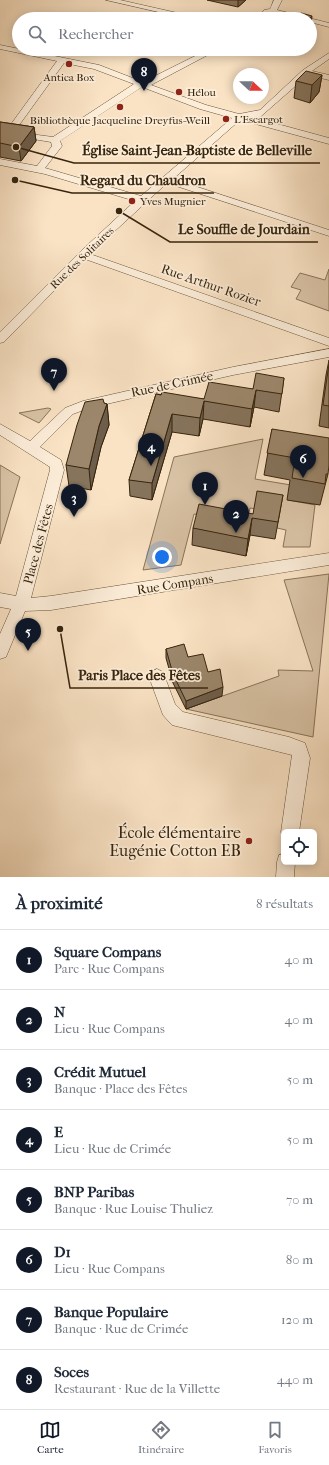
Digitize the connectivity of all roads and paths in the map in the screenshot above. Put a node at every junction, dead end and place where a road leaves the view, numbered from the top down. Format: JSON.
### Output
{"nodes":[{"id":1,"x":110,"y":0,"type":"edge"},
{"id":2,"x":278,"y":0,"type":"edge"},
{"id":3,"x":273,"y":11,"type":"junction"},
{"id":4,"x":167,"y":12,"type":"edge"},
{"id":5,"x":267,"y":12,"type":"edge"},
{"id":6,"x":277,"y":12,"type":"edge"},
{"id":7,"x":317,"y":21,"type":"edge"},
{"id":8,"x":329,"y":24,"type":"edge"},
{"id":9,"x":0,"y":47,"type":"edge"},
{"id":10,"x":12,"y":49,"type":"edge"},
{"id":11,"x":329,"y":55,"type":"edge"},
{"id":12,"x":52,"y":56,"type":"edge"},
{"id":13,"x":200,"y":56,"type":"edge"},
{"id":14,"x":63,"y":58,"type":"junction"},
{"id":15,"x":306,"y":72,"type":"junction"},
{"id":16,"x":329,"y":78,"type":"edge"},
{"id":17,"x":142,"y":84,"type":"junction"},
{"id":18,"x":239,"y":117,"type":"junction"},
{"id":19,"x":257,"y":117,"type":"junction"},
{"id":20,"x":4,"y":132,"type":"edge"},
{"id":21,"x":55,"y":140,"type":"junction"},
{"id":22,"x":329,"y":142,"type":"edge"},
{"id":23,"x":0,"y":162,"type":"edge"},
{"id":24,"x":39,"y":170,"type":"junction"},
{"id":25,"x":167,"y":180,"type":"junction"},
{"id":26,"x":141,"y":201,"type":"junction"},
{"id":27,"x":329,"y":232,"type":"edge"},
{"id":28,"x":83,"y":255,"type":"junction"},
{"id":29,"x":0,"y":339,"type":"edge"},
{"id":30,"x":329,"y":342,"type":"edge"},
{"id":31,"x":329,"y":353,"type":"edge"},
{"id":32,"x":0,"y":429,"type":"edge"},
{"id":33,"x":31,"y":448,"type":"junction"},
{"id":34,"x":329,"y":559,"type":"edge"},
{"id":35,"x":0,"y":600,"type":"edge"},
{"id":36,"x":20,"y":605,"type":"junction"},
{"id":37,"x":0,"y":652,"type":"edge"},
{"id":38,"x":157,"y":677,"type":"dead end"},
{"id":39,"x":290,"y":829,"type":"edge"},
{"id":40,"x":286,"y":865,"type":"edge"},
{"id":41,"x":285,"y":877,"type":"edge"}],
"edges":[{"from":1,"to":4,"type":"street"},
{"from":2,"to":3,"type":"street"},
{"from":3,"to":5,"type":"street"},
{"from":3,"to":6,"type":"street"},
{"from":7,"to":8,"type":"street"},
{"from":9,"to":10,"type":"street"},
{"from":11,"to":15,"type":"street"},
{"from":12,"to":14,"type":"street"},
{"from":13,"to":17,"type":"street"},
{"from":14,"to":17,"type":"street"},
{"from":14,"to":20,"type":"street"},
{"from":15,"to":16,"type":"street"},
{"from":15,"to":19,"type":"street"},
{"from":17,"to":18,"type":"street"},
{"from":17,"to":21,"type":"street"},
{"from":18,"to":19,"type":"street"},
{"from":18,"to":25,"type":"street","name":"Rue des Solitaires"},
{"from":19,"to":22,"type":"street"},
{"from":20,"to":21,"type":"street"},
{"from":21,"to":24,"type":"street"},
{"from":23,"to":24,"type":"street"},
{"from":24,"to":26,"type":"street"},
{"from":25,"to":26,"type":"street","name":"Rue des Solitaires"},
{"from":25,"to":27,"type":"street"},
{"from":26,"to":28,"type":"street","name":"Rue des Solitaires"},
{"from":28,"to":29,"type":"street","name":"Rue des Solitaires"},
{"from":28,"to":30,"type":"street","name":"Rue Arthur Rozier"},
{"from":31,"to":33,"type":"street","name":"Rue de Crimée"},
{"from":32,"to":33,"type":"street","name":"Place des Fêtes"},
{"from":33,"to":36,"type":"street","name":"Place des Fêtes"},
{"from":34,"to":36,"type":"street","name":"Rue Compans"},
{"from":35,"to":36,"type":"street","name":"Rue Compans"},
{"from":36,"to":37,"type":"street","name":"Place des Fêtes"},
{"from":38,"to":39,"type":"street"},
{"from":40,"to":41,"type":"street"}]}
